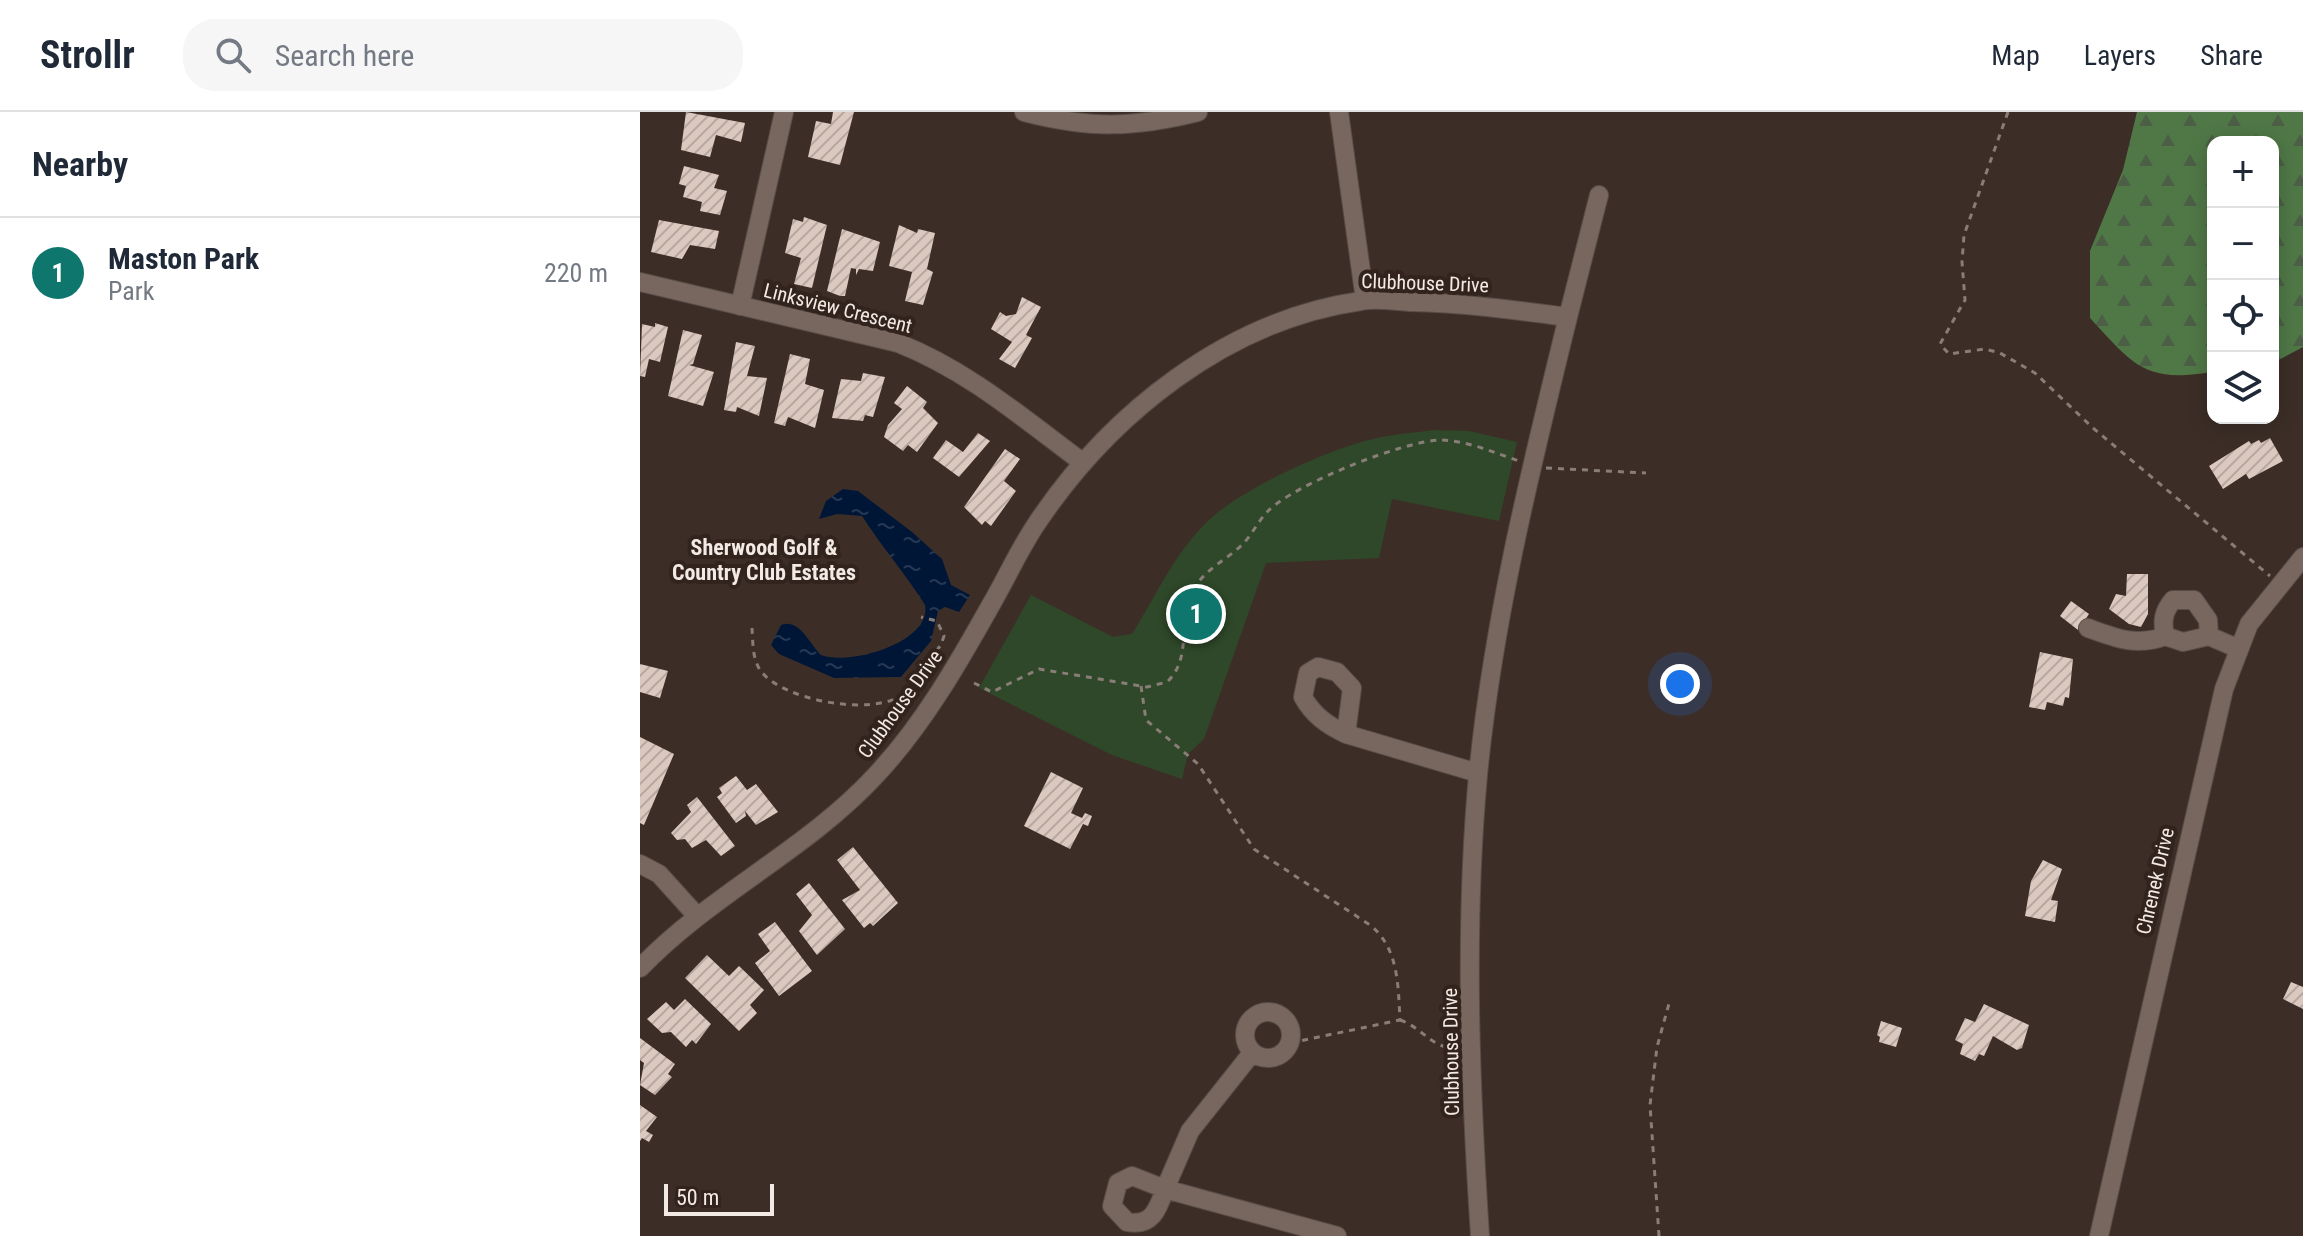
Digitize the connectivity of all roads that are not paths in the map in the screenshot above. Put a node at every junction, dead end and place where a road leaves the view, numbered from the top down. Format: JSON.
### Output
{"nodes":[{"id":1,"x":784,"y":112,"type":"edge"},
{"id":2,"x":1024,"y":112,"type":"edge"},
{"id":3,"x":1198,"y":112,"type":"edge"},
{"id":4,"x":1339,"y":112,"type":"edge"},
{"id":5,"x":1599,"y":195,"type":"dead end"},
{"id":6,"x":640,"y":282,"type":"edge"},
{"id":7,"x":1365,"y":300,"type":"junction"},
{"id":8,"x":740,"y":306,"type":"junction"},
{"id":9,"x":1568,"y":317,"type":"junction"},
{"id":10,"x":1082,"y":462,"type":"junction"},
{"id":11,"x":2303,"y":557,"type":"edge"},
{"id":12,"x":2088,"y":628,"type":"dead end"},
{"id":13,"x":2165,"y":636,"type":"junction"},
{"id":14,"x":2209,"y":636,"type":"junction"},
{"id":15,"x":2239,"y":649,"type":"junction"},
{"id":16,"x":1346,"y":734,"type":"dead end"},
{"id":17,"x":1478,"y":773,"type":"junction"},
{"id":18,"x":640,"y":864,"type":"edge"},
{"id":19,"x":697,"y":916,"type":"junction"},
{"id":20,"x":640,"y":968,"type":"edge"},
{"id":21,"x":1252,"y":1053,"type":"junction"},
{"id":22,"x":1337,"y":1236,"type":"edge"},
{"id":23,"x":1480,"y":1236,"type":"edge"},
{"id":24,"x":2099,"y":1236,"type":"edge"}],
"edges":[{"from":1,"to":8,"type":"street","name":"Linksview Crescent"},
{"from":2,"to":3,"type":"street"},
{"from":4,"to":7,"type":"street"},
{"from":5,"to":9,"type":"street"},
{"from":6,"to":8,"type":"street","name":"Linksview Crescent"},
{"from":7,"to":9,"type":"street","name":"Clubhouse Drive"},
{"from":7,"to":10,"type":"street","name":"Clubhouse Drive"},
{"from":8,"to":10,"type":"street","name":"Linksview Crescent"},
{"from":9,"to":17,"type":"street","name":"Clubhouse Drive"},
{"from":10,"to":19,"type":"street","name":"Clubhouse Drive"},
{"from":11,"to":15,"type":"street","name":"Chrenek Drive"},
{"from":12,"to":13,"type":"street"},
{"from":13,"to":14,"type":"street"},
{"from":13,"to":14,"type":"street"},
{"from":14,"to":15,"type":"street"},
{"from":15,"to":24,"type":"street","name":"Chrenek Drive"},
{"from":16,"to":17,"type":"street"},
{"from":17,"to":23,"type":"street","name":"Clubhouse Drive"},
{"from":18,"to":19,"type":"street"},
{"from":19,"to":20,"type":"street","name":"Clubhouse Drive"},
{"from":21,"to":21,"type":"street"},
{"from":21,"to":22,"type":"street"}]}
